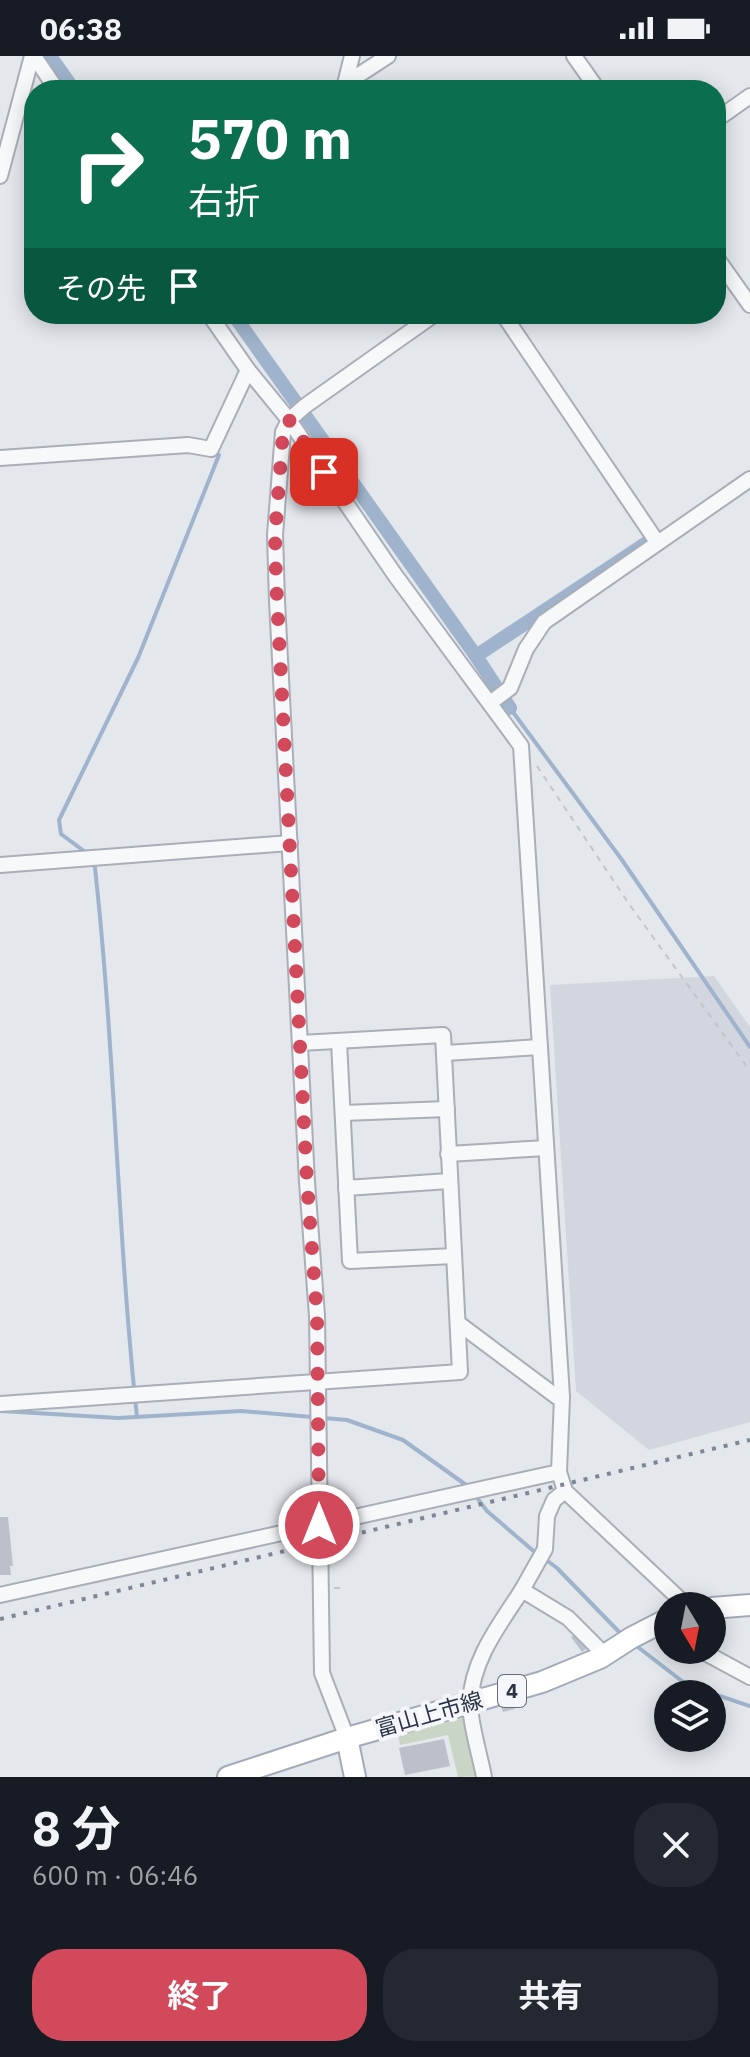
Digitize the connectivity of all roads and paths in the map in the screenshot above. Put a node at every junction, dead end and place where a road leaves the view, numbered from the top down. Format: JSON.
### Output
{"nodes":[{"id":1,"x":33,"y":56,"type":"edge"},
{"id":2,"x":352,"y":56,"type":"edge"},
{"id":3,"x":388,"y":56,"type":"edge"},
{"id":4,"x":574,"y":56,"type":"edge"},
{"id":5,"x":26,"y":80,"type":"edge"},
{"id":6,"x":50,"y":80,"type":"edge"},
{"id":7,"x":348,"y":80,"type":"edge"},
{"id":8,"x":356,"y":80,"type":"edge"},
{"id":9,"x":591,"y":80,"type":"edge"},
{"id":10,"x":24,"y":89,"type":"edge"},
{"id":11,"x":750,"y":96,"type":"edge"},
{"id":12,"x":726,"y":113,"type":"edge"},
{"id":13,"x":0,"y":176,"type":"edge"},
{"id":14,"x":726,"y":271,"type":"edge"},
{"id":15,"x":750,"y":305,"type":"edge"},
{"id":16,"x":216,"y":324,"type":"edge"},
{"id":17,"x":421,"y":324,"type":"edge"},
{"id":18,"x":510,"y":324,"type":"edge"},
{"id":19,"x":248,"y":370,"type":"junction"},
{"id":20,"x":289,"y":420,"type":"junction"},
{"id":21,"x":0,"y":458,"type":"edge"},
{"id":22,"x":750,"y":479,"type":"edge"},
{"id":23,"x":657,"y":542,"type":"junction"},
{"id":24,"x":490,"y":703,"type":"junction"},
{"id":25,"x":537,"y":766,"type":"dead end"},
{"id":26,"x":290,"y":843,"type":"junction"},
{"id":27,"x":0,"y":865,"type":"edge"},
{"id":28,"x":339,"y":1042,"type":"junction"},
{"id":29,"x":300,"y":1043,"type":"junction"},
{"id":30,"x":540,"y":1047,"type":"junction"},
{"id":31,"x":445,"y":1053,"type":"junction"},
{"id":32,"x":750,"y":1071,"type":"edge"},
{"id":33,"x":447,"y":1109,"type":"junction"},
{"id":34,"x":343,"y":1113,"type":"junction"},
{"id":35,"x":546,"y":1148,"type":"junction"},
{"id":36,"x":448,"y":1154,"type":"junction"},
{"id":37,"x":449,"y":1181,"type":"junction"},
{"id":38,"x":346,"y":1188,"type":"junction"},
{"id":39,"x":454,"y":1256,"type":"junction"},
{"id":40,"x":458,"y":1323,"type":"junction"},
{"id":41,"x":319,"y":1383,"type":"junction"},
{"id":42,"x":562,"y":1397,"type":"junction"},
{"id":43,"x":0,"y":1404,"type":"edge"},
{"id":44,"x":559,"y":1472,"type":"junction"},
{"id":45,"x":565,"y":1491,"type":"junction"},
{"id":46,"x":319,"y":1525,"type":"junction"},
{"id":47,"x":522,"y":1590,"type":"junction"},
{"id":48,"x":672,"y":1592,"type":"edge"},
{"id":49,"x":0,"y":1595,"type":"edge"},
{"id":50,"x":750,"y":1605,"type":"edge"},
{"id":51,"x":726,"y":1607,"type":"edge"},
{"id":52,"x":654,"y":1630,"type":"edge"},
{"id":53,"x":605,"y":1655,"type":"junction"},
{"id":54,"x":726,"y":1664,"type":"edge"},
{"id":55,"x":750,"y":1677,"type":"edge"},
{"id":56,"x":470,"y":1703,"type":"junction"},
{"id":57,"x":347,"y":1738,"type":"junction"},
{"id":58,"x":228,"y":1777,"type":"edge"},
{"id":59,"x":355,"y":1777,"type":"edge"},
{"id":60,"x":484,"y":1777,"type":"edge"}],
"edges":[{"from":1,"to":5,"type":"street"},
{"from":1,"to":6,"type":"street"},
{"from":2,"to":7,"type":"street"},
{"from":3,"to":8,"type":"street"},
{"from":4,"to":9,"type":"street"},
{"from":10,"to":13,"type":"street"},
{"from":11,"to":12,"type":"street"},
{"from":14,"to":15,"type":"street"},
{"from":16,"to":19,"type":"street"},
{"from":17,"to":20,"type":"street"},
{"from":18,"to":23,"type":"street"},
{"from":19,"to":20,"type":"street"},
{"from":19,"to":21,"type":"street"},
{"from":20,"to":24,"type":"street"},
{"from":20,"to":26,"type":"street"},
{"from":22,"to":23,"type":"street"},
{"from":23,"to":24,"type":"street"},
{"from":24,"to":30,"type":"street"},
{"from":25,"to":32,"type":"path"},
{"from":26,"to":27,"type":"street"},
{"from":26,"to":29,"type":"street"},
{"from":28,"to":29,"type":"street"},
{"from":28,"to":31,"type":"street"},
{"from":28,"to":34,"type":"street"},
{"from":29,"to":41,"type":"street"},
{"from":30,"to":31,"type":"street"},
{"from":30,"to":35,"type":"street"},
{"from":31,"to":33,"type":"street"},
{"from":33,"to":34,"type":"street"},
{"from":33,"to":36,"type":"street"},
{"from":34,"to":38,"type":"street"},
{"from":35,"to":36,"type":"street"},
{"from":35,"to":42,"type":"street"},
{"from":36,"to":37,"type":"street"},
{"from":37,"to":38,"type":"street"},
{"from":37,"to":39,"type":"street"},
{"from":38,"to":39,"type":"street"},
{"from":39,"to":40,"type":"street"},
{"from":40,"to":41,"type":"street"},
{"from":40,"to":42,"type":"street"},
{"from":41,"to":43,"type":"street"},
{"from":41,"to":46,"type":"street"},
{"from":42,"to":44,"type":"street"},
{"from":44,"to":45,"type":"street"},
{"from":44,"to":46,"type":"street"},
{"from":45,"to":47,"type":"street"},
{"from":45,"to":48,"type":"street"},
{"from":46,"to":49,"type":"street"},
{"from":46,"to":57,"type":"street"},
{"from":47,"to":53,"type":"street"},
{"from":47,"to":56,"type":"street"},
{"from":50,"to":51,"type":"main road"},
{"from":52,"to":53,"type":"main road","name":"富山上市線","number":"4"},
{"from":53,"to":56,"type":"main road","name":"富山上市線","number":"4"},
{"from":54,"to":55,"type":"street"},
{"from":56,"to":57,"type":"main road","name":"富山上市線","number":"4"},
{"from":56,"to":60,"type":"street"},
{"from":57,"to":58,"type":"main road","name":"富山上市線","number":"4"},
{"from":57,"to":59,"type":"main road"}]}
